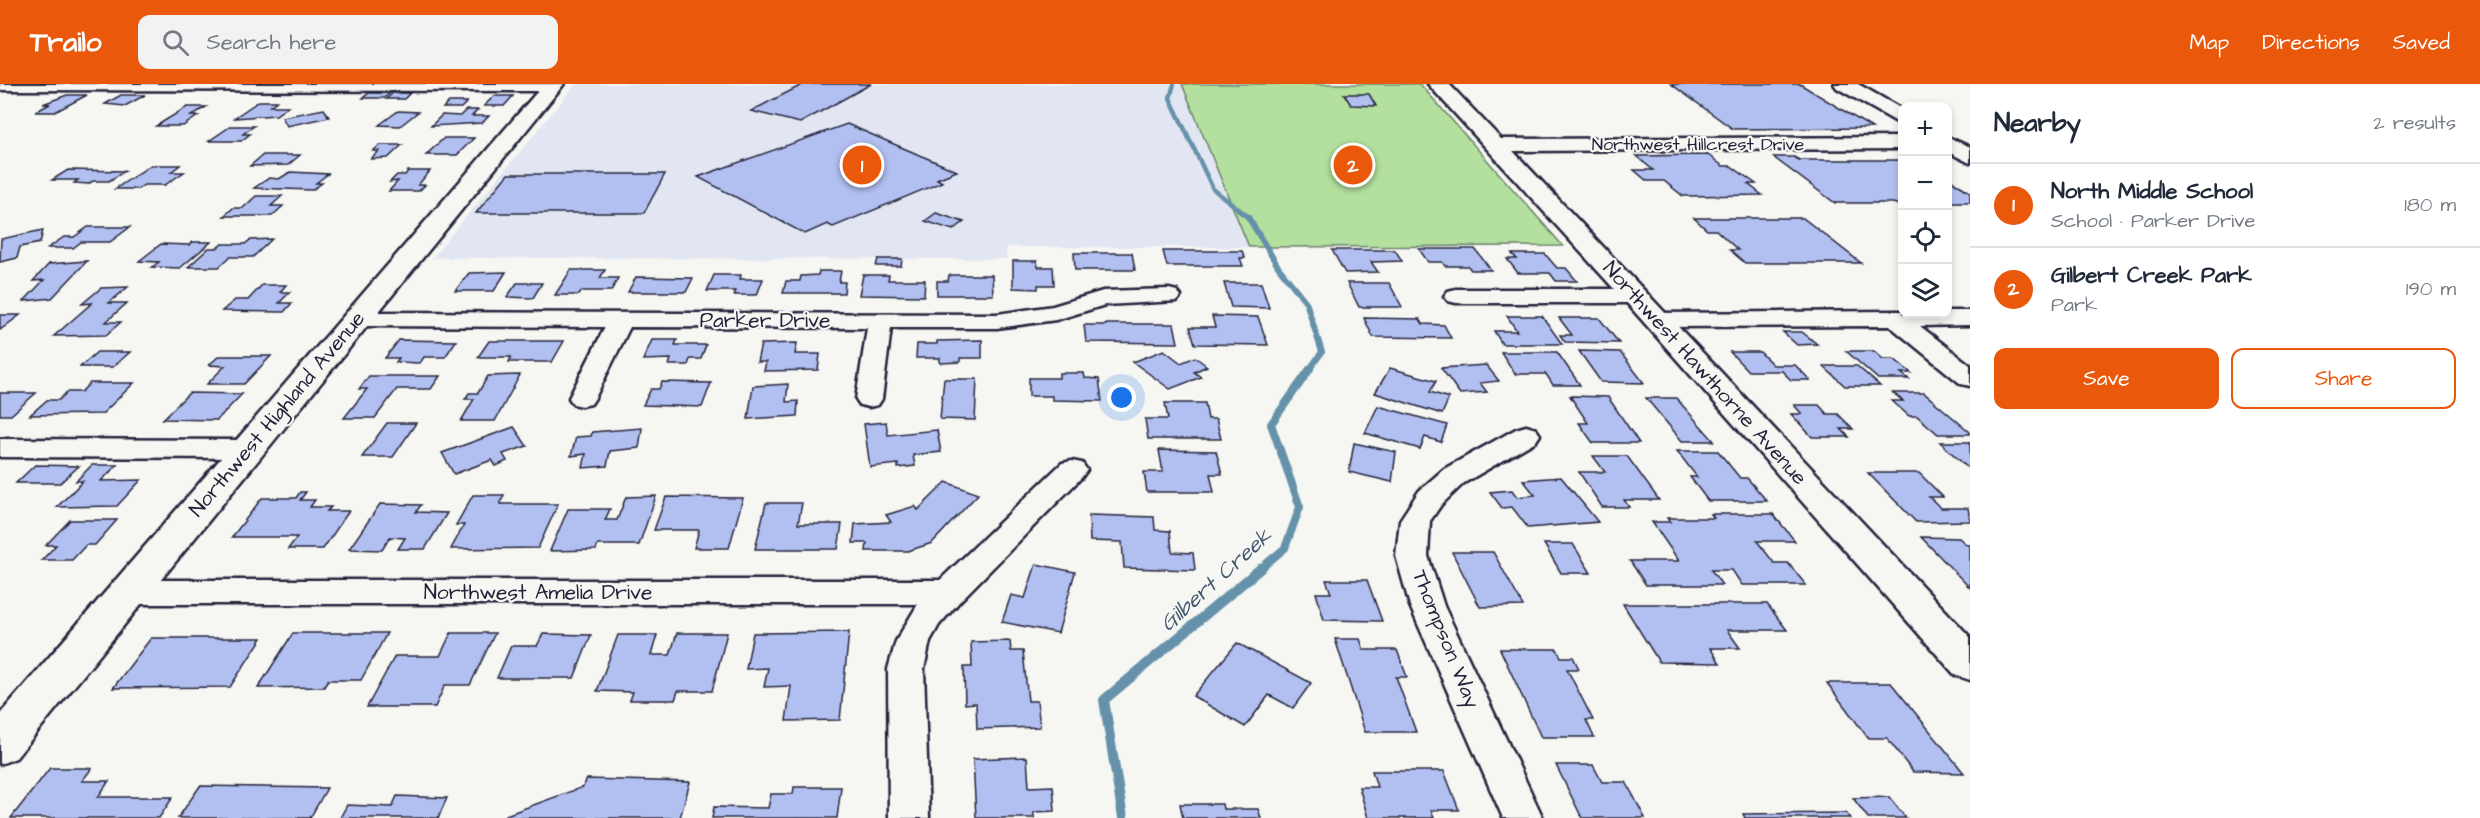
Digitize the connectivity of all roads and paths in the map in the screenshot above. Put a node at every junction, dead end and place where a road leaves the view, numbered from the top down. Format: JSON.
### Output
{"nodes":[{"id":1,"x":1438,"y":84,"type":"edge"},
{"id":2,"x":1845,"y":84,"type":"edge"},
{"id":3,"x":0,"y":85,"type":"edge"},
{"id":4,"x":156,"y":85,"type":"edge"},
{"id":5,"x":339,"y":85,"type":"edge"},
{"id":6,"x":554,"y":85,"type":"edge"},
{"id":7,"x":1898,"y":115,"type":"edge"},
{"id":8,"x":1970,"y":142,"type":"edge"},
{"id":9,"x":1898,"y":143,"type":"edge"},
{"id":10,"x":1952,"y":143,"type":"edge"},
{"id":11,"x":1494,"y":145,"type":"junction"},
{"id":12,"x":1952,"y":146,"type":"edge"},
{"id":13,"x":1970,"y":156,"type":"edge"},
{"id":14,"x":1169,"y":296,"type":"dead end"},
{"id":15,"x":1456,"y":296,"type":"dead end"},
{"id":16,"x":1636,"y":296,"type":"junction"},
{"id":17,"x":1895,"y":318,"type":"junction"},
{"id":18,"x":1970,"y":318,"type":"edge"},
{"id":19,"x":358,"y":320,"type":"junction"},
{"id":20,"x":621,"y":320,"type":"junction"},
{"id":21,"x":1656,"y":320,"type":"junction"},
{"id":22,"x":880,"y":321,"type":"junction"},
{"id":23,"x":1970,"y":378,"type":"edge"},
{"id":24,"x":582,"y":398,"type":"dead end"},
{"id":25,"x":868,"y":399,"type":"dead end"},
{"id":26,"x":1526,"y":435,"type":"dead end"},
{"id":27,"x":0,"y":448,"type":"edge"},
{"id":28,"x":246,"y":449,"type":"junction"},
{"id":29,"x":1072,"y":470,"type":"dead end"},
{"id":30,"x":128,"y":592,"type":"junction"},
{"id":31,"x":948,"y":592,"type":"junction"},
{"id":32,"x":1970,"y":664,"type":"edge"},
{"id":33,"x":12,"y":713,"type":"edge"},
{"id":34,"x":0,"y":745,"type":"edge"},
{"id":35,"x":909,"y":818,"type":"edge"},
{"id":36,"x":1523,"y":818,"type":"edge"}],
"edges":[{"from":1,"to":11,"type":"street","name":"Northwest Hawthorne Avenue"},
{"from":2,"to":7,"type":"street"},
{"from":3,"to":4,"type":"street"},
{"from":4,"to":5,"type":"street"},
{"from":5,"to":6,"type":"street"},
{"from":6,"to":19,"type":"street","name":"Northwest Highland Avenue"},
{"from":8,"to":10,"type":"street"},
{"from":9,"to":11,"type":"street","name":"Northwest Hillcrest Drive"},
{"from":11,"to":16,"type":"street","name":"Northwest Hawthorne Avenue"},
{"from":12,"to":13,"type":"street"},
{"from":14,"to":22,"type":"street","name":"Parker Drive"},
{"from":15,"to":16,"type":"street"},
{"from":16,"to":21,"type":"street","name":"Northwest Hawthorne Avenue"},
{"from":17,"to":18,"type":"street"},
{"from":17,"to":21,"type":"street"},
{"from":17,"to":23,"type":"street"},
{"from":19,"to":20,"type":"street","name":"Parker Drive"},
{"from":19,"to":28,"type":"street","name":"Northwest Highland Avenue"},
{"from":20,"to":22,"type":"street","name":"Parker Drive"},
{"from":20,"to":24,"type":"street"},
{"from":21,"to":32,"type":"street","name":"Northwest Hawthorne Avenue"},
{"from":22,"to":25,"type":"street"},
{"from":26,"to":36,"type":"street","name":"Thompson Way"},
{"from":27,"to":28,"type":"street"},
{"from":28,"to":30,"type":"street","name":"Northwest Highland Avenue"},
{"from":29,"to":31,"type":"street"},
{"from":30,"to":31,"type":"street","name":"Northwest Amelia Drive"},
{"from":30,"to":33,"type":"street","name":"Northwest Highland Avenue"},
{"from":31,"to":35,"type":"street"},
{"from":33,"to":34,"type":"street","name":"Northwest Highland Avenue"}]}
